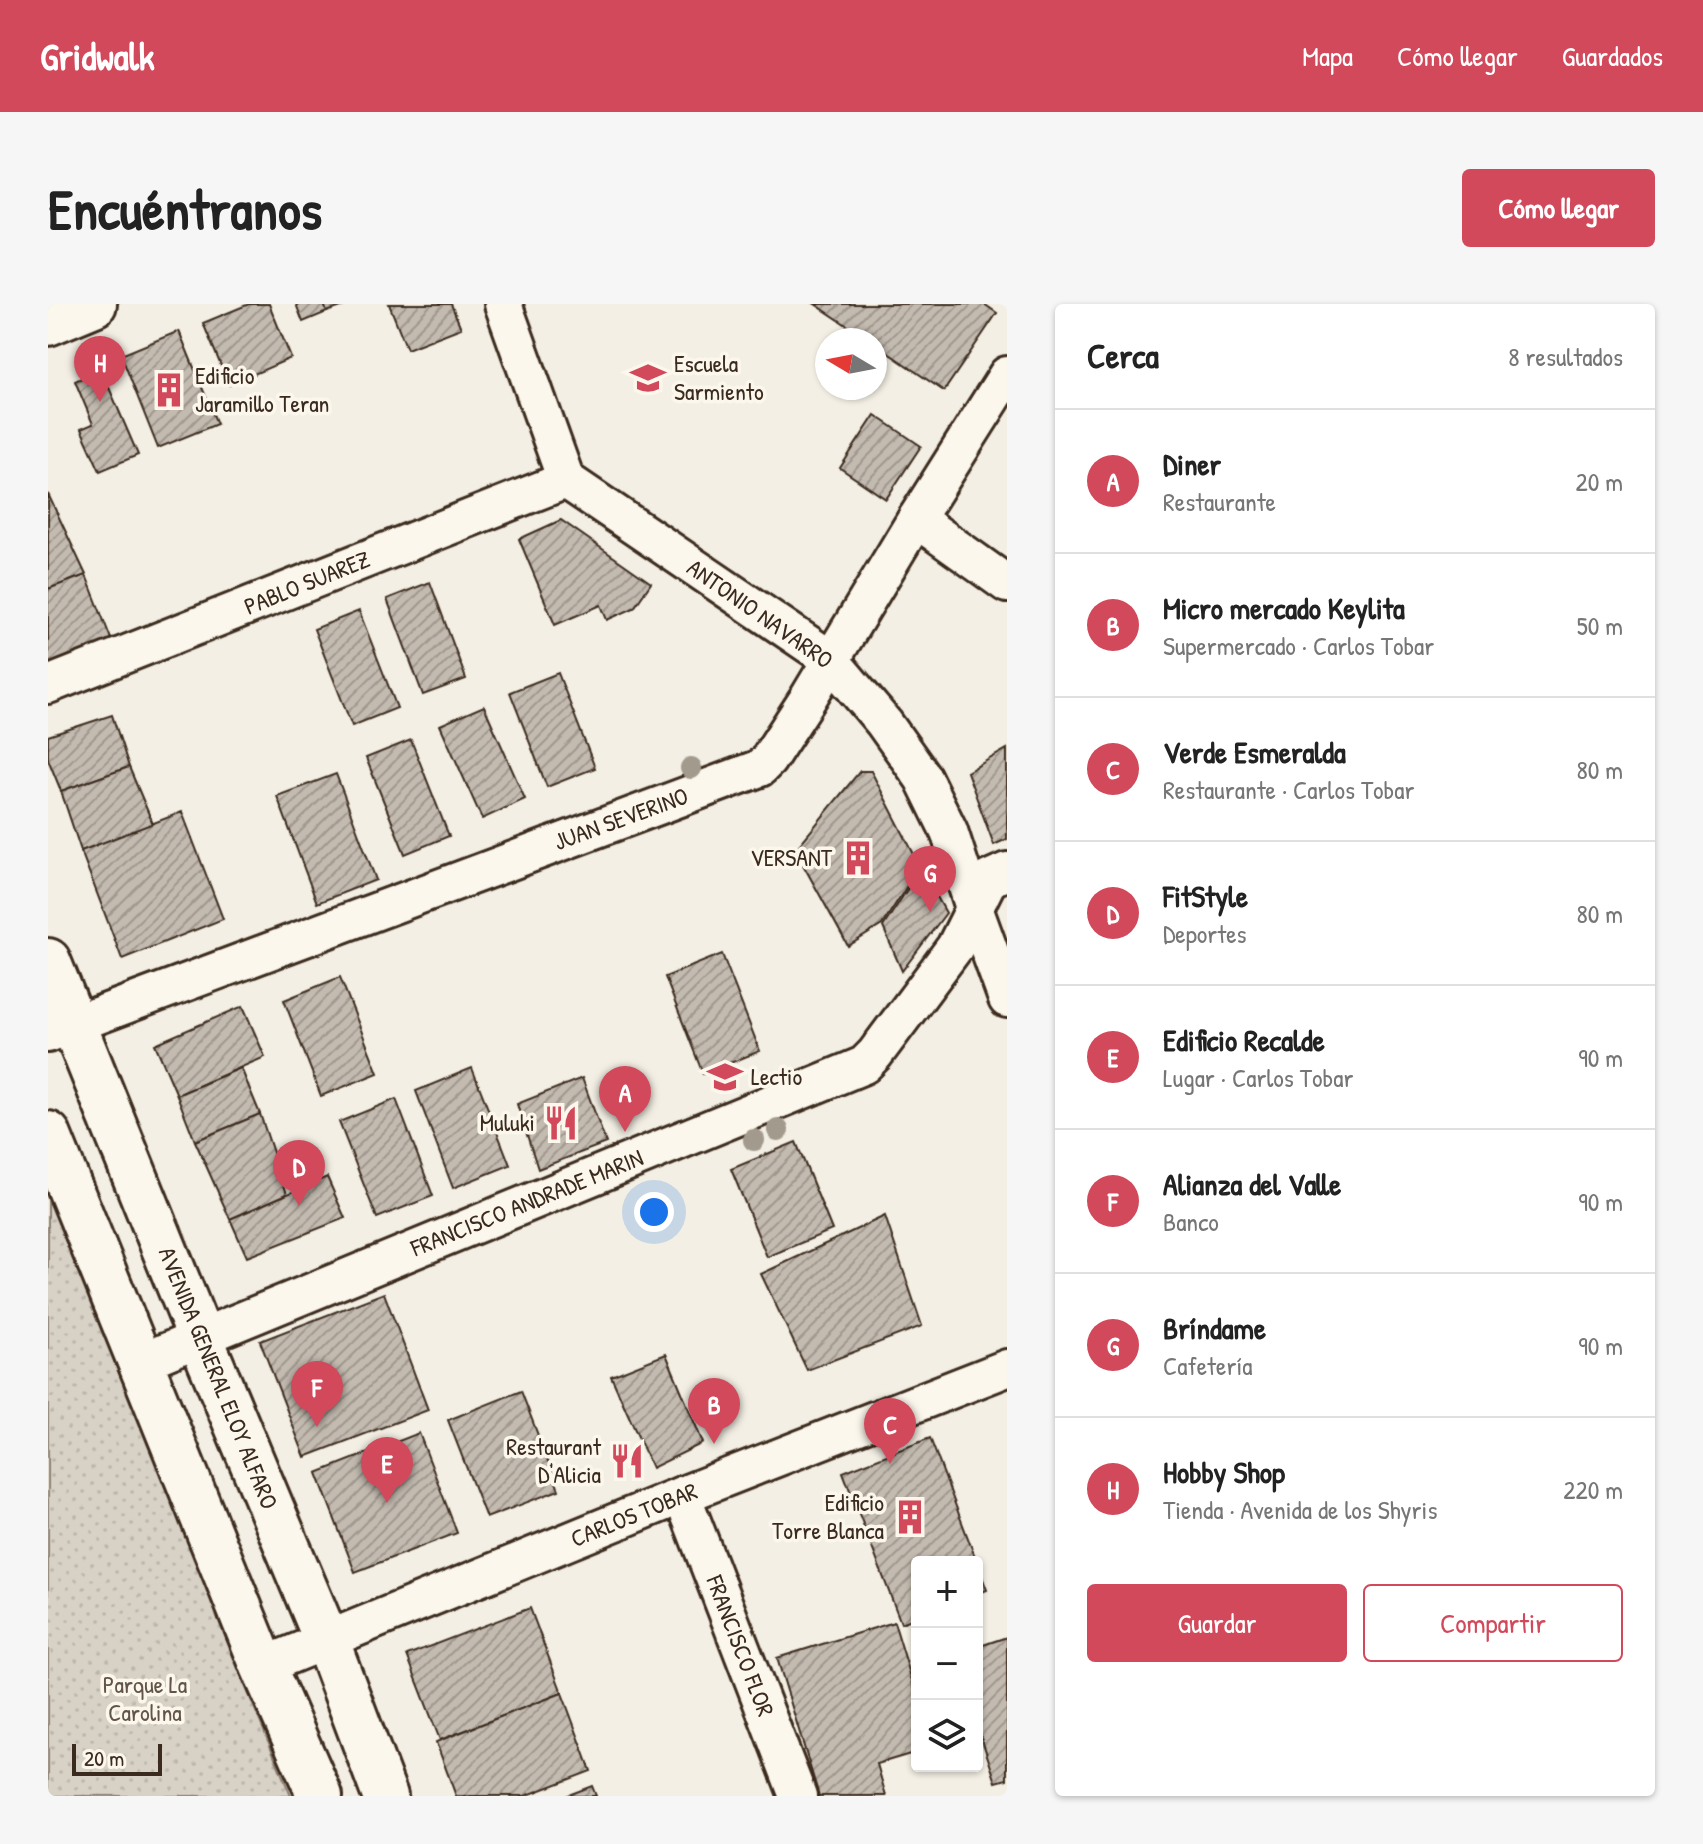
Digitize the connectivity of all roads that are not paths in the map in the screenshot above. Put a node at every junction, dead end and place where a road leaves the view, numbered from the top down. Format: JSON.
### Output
{"nodes":[{"id":1,"x":94,"y":304,"type":"edge"},
{"id":2,"x":503,"y":304,"type":"edge"},
{"id":3,"x":48,"y":323,"type":"edge"},
{"id":4,"x":1007,"y":375,"type":"edge"},
{"id":5,"x":566,"y":480,"type":"junction"},
{"id":6,"x":916,"y":519,"type":"junction"},
{"id":7,"x":1007,"y":584,"type":"edge"},
{"id":8,"x":830,"y":659,"type":"junction"},
{"id":9,"x":48,"y":685,"type":"edge"},
{"id":10,"x":1007,"y":871,"type":"edge"},
{"id":11,"x":974,"y":908,"type":"junction"},
{"id":12,"x":48,"y":961,"type":"edge"},
{"id":13,"x":1007,"y":999,"type":"edge"},
{"id":14,"x":61,"y":1029,"type":"edge"},
{"id":15,"x":48,"y":1134,"type":"edge"},
{"id":16,"x":200,"y":1337,"type":"junction"},
{"id":17,"x":141,"y":1362,"type":"junction"},
{"id":18,"x":1007,"y":1368,"type":"edge"},
{"id":19,"x":682,"y":1495,"type":"junction"},
{"id":20,"x":326,"y":1639,"type":"junction"},
{"id":21,"x":263,"y":1666,"type":"junction"},
{"id":22,"x":320,"y":1796,"type":"edge"},
{"id":23,"x":385,"y":1796,"type":"edge"},
{"id":24,"x":798,"y":1796,"type":"edge"}],
"edges":[{"from":1,"to":3,"type":"main road"},
{"from":2,"to":5,"type":"street"},
{"from":4,"to":6,"type":"street","name":"JUAN SEVERINO"},
{"from":5,"to":8,"type":"street","name":"ANTONIO NAVARRO"},
{"from":5,"to":9,"type":"street","name":"PABLO SUAREZ"},
{"from":6,"to":7,"type":"street"},
{"from":6,"to":8,"type":"street","name":"JUAN SEVERINO"},
{"from":8,"to":11,"type":"street","name":"ANTONIO NAVARRO"},
{"from":8,"to":14,"type":"street","name":"JUAN SEVERINO"},
{"from":10,"to":11,"type":"street","name":"FRANCISCO ANDRADE MARIN"},
{"from":11,"to":13,"type":"street","name":"ANTONIO NAVARRO"},
{"from":11,"to":16,"type":"street","name":"FRANCISCO ANDRADE MARIN"},
{"from":12,"to":14,"type":"main road","name":"AVENIDA GENERAL ELOY ALFARO"},
{"from":14,"to":16,"type":"main road","name":"AVENIDA GENERAL ELOY ALFARO"},
{"from":15,"to":17,"type":"main road"},
{"from":16,"to":17,"type":"street","name":"FRANCISCO ANDRADE MARIN"},
{"from":16,"to":20,"type":"main road","name":"AVENIDA GENERAL ELOY ALFARO"},
{"from":17,"to":21,"type":"main road"},
{"from":18,"to":19,"type":"street","name":"CARLOS TOBAR"},
{"from":19,"to":20,"type":"street","name":"CARLOS TOBAR"},
{"from":19,"to":24,"type":"street","name":"FRANCISCO FLOR"},
{"from":20,"to":21,"type":"street","name":"CARLOS TOBAR"},
{"from":20,"to":23,"type":"main road","name":"AVENIDA GENERAL ELOY ALFARO"},
{"from":21,"to":22,"type":"main road"}]}
